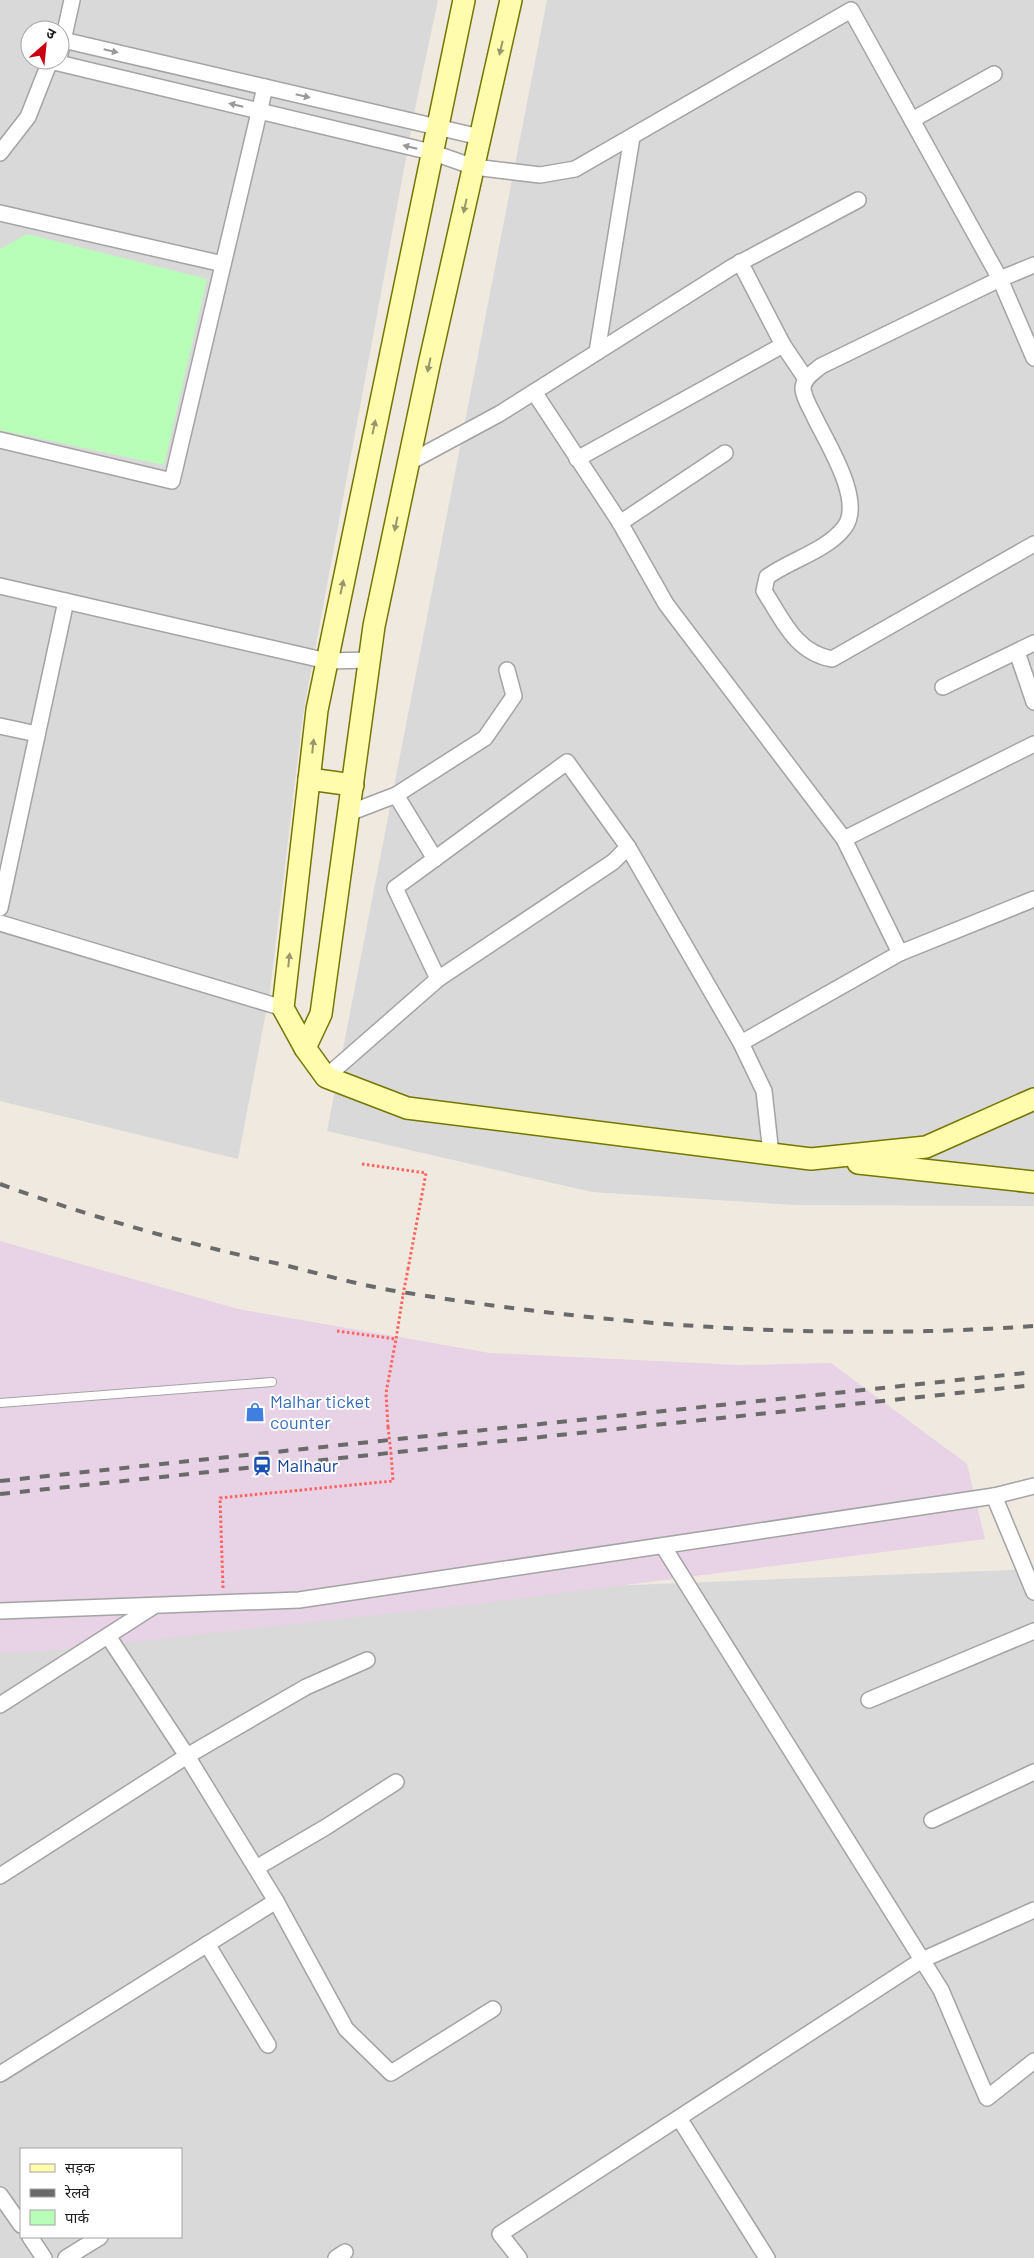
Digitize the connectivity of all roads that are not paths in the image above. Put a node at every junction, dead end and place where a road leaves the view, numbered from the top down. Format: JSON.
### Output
{"nodes":[{"id":1,"x":72,"y":0,"type":"edge"},
{"id":2,"x":464,"y":0,"type":"edge"},
{"id":3,"x":511,"y":0,"type":"edge"},
{"id":4,"x":848,"y":5,"type":"edge"},
{"id":5,"x":67,"y":20,"type":"edge"},
{"id":6,"x":70,"y":58,"type":"edge"},
{"id":7,"x":70,"y":59,"type":"edge"},
{"id":8,"x":51,"y":70,"type":"edge"},
{"id":9,"x":994,"y":74,"type":"dead end"},
{"id":10,"x":265,"y":87,"type":"junction"},
{"id":11,"x":260,"y":110,"type":"junction"},
{"id":12,"x":912,"y":120,"type":"junction"},
{"id":13,"x":437,"y":128,"type":"junction"},
{"id":14,"x":480,"y":137,"type":"junction"},
{"id":15,"x":632,"y":137,"type":"junction"},
{"id":16,"x":431,"y":152,"type":"junction"},
{"id":17,"x":0,"y":153,"type":"edge"},
{"id":18,"x":474,"y":167,"type":"junction"},
{"id":19,"x":858,"y":200,"type":"dead end"},
{"id":20,"x":0,"y":214,"type":"edge"},
{"id":21,"x":740,"y":262,"type":"junction"},
{"id":22,"x":223,"y":264,"type":"junction"},
{"id":23,"x":1034,"y":265,"type":"edge"},
{"id":24,"x":1000,"y":278,"type":"junction"},
{"id":25,"x":783,"y":345,"type":"junction"},
{"id":26,"x":597,"y":352,"type":"junction"},
{"id":27,"x":1034,"y":358,"type":"edge"},
{"id":28,"x":806,"y":379,"type":"junction"},
{"id":29,"x":534,"y":392,"type":"junction"},
{"id":30,"x":0,"y":440,"type":"edge"},
{"id":31,"x":725,"y":453,"type":"dead end"},
{"id":32,"x":577,"y":459,"type":"junction"},
{"id":33,"x":408,"y":463,"type":"junction"},
{"id":34,"x":620,"y":523,"type":"junction"},
{"id":35,"x":1034,"y":544,"type":"edge"},
{"id":36,"x":0,"y":586,"type":"edge"},
{"id":37,"x":66,"y":601,"type":"junction"},
{"id":38,"x":1034,"y":643,"type":"edge"},
{"id":39,"x":1016,"y":652,"type":"junction"},
{"id":40,"x":370,"y":660,"type":"junction"},
{"id":41,"x":327,"y":661,"type":"junction"},
{"id":42,"x":507,"y":670,"type":"dead end"},
{"id":43,"x":943,"y":687,"type":"dead end"},
{"id":44,"x":1034,"y":702,"type":"edge"},
{"id":45,"x":0,"y":726,"type":"edge"},
{"id":46,"x":37,"y":734,"type":"junction"},
{"id":47,"x":1034,"y":744,"type":"edge"},
{"id":48,"x":309,"y":779,"type":"junction"},
{"id":49,"x":353,"y":785,"type":"junction"},
{"id":50,"x":396,"y":796,"type":"junction"},
{"id":51,"x":349,"y":813,"type":"junction"},
{"id":52,"x":844,"y":839,"type":"junction"},
{"id":53,"x":628,"y":847,"type":"junction"},
{"id":54,"x":435,"y":859,"type":"junction"},
{"id":55,"x":1034,"y":898,"type":"edge"},
{"id":56,"x":0,"y":908,"type":"edge"},
{"id":57,"x":0,"y":922,"type":"edge"},
{"id":58,"x":900,"y":953,"type":"junction"},
{"id":59,"x":438,"y":979,"type":"junction"},
{"id":60,"x":283,"y":1008,"type":"junction"},
{"id":61,"x":321,"y":1014,"type":"junction"},
{"id":62,"x":741,"y":1043,"type":"junction"},
{"id":63,"x":305,"y":1048,"type":"junction"},
{"id":64,"x":326,"y":1077,"type":"junction"},
{"id":65,"x":1034,"y":1099,"type":"edge"},
{"id":66,"x":770,"y":1154,"type":"junction"},
{"id":67,"x":811,"y":1159,"type":"junction"},
{"id":68,"x":1034,"y":1182,"type":"edge"},
{"id":69,"x":272,"y":1382,"type":"dead end"},
{"id":70,"x":0,"y":1403,"type":"edge"},
{"id":71,"x":1034,"y":1486,"type":"edge"},
{"id":72,"x":994,"y":1496,"type":"junction"},
{"id":73,"x":663,"y":1546,"type":"junction"},
{"id":74,"x":1034,"y":1592,"type":"edge"},
{"id":75,"x":156,"y":1606,"type":"junction"},
{"id":76,"x":0,"y":1611,"type":"edge"},
{"id":77,"x":1034,"y":1631,"type":"edge"},
{"id":78,"x":108,"y":1636,"type":"junction"},
{"id":79,"x":367,"y":1660,"type":"dead end"},
{"id":80,"x":869,"y":1700,"type":"dead end"},
{"id":81,"x":0,"y":1705,"type":"edge"},
{"id":82,"x":188,"y":1756,"type":"junction"},
{"id":83,"x":1034,"y":1772,"type":"edge"},
{"id":84,"x":396,"y":1782,"type":"dead end"},
{"id":85,"x":932,"y":1820,"type":"dead end"},
{"id":86,"x":256,"y":1868,"type":"junction"},
{"id":87,"x":0,"y":1876,"type":"edge"},
{"id":88,"x":276,"y":1901,"type":"junction"},
{"id":89,"x":1034,"y":1910,"type":"edge"},
{"id":90,"x":207,"y":1944,"type":"junction"},
{"id":91,"x":922,"y":1960,"type":"junction"},
{"id":92,"x":493,"y":2009,"type":"dead end"},
{"id":93,"x":268,"y":2045,"type":"dead end"},
{"id":94,"x":1034,"y":2061,"type":"edge"},
{"id":95,"x":0,"y":2074,"type":"edge"},
{"id":96,"x":679,"y":2118,"type":"junction"},
{"id":97,"x":0,"y":2195,"type":"edge"},
{"id":98,"x":20,"y":2224,"type":"edge"},
{"id":99,"x":31,"y":2238,"type":"edge"},
{"id":100,"x":98,"y":2238,"type":"edge"},
{"id":101,"x":44,"y":2258,"type":"edge"},
{"id":102,"x":66,"y":2258,"type":"edge"},
{"id":103,"x":519,"y":2258,"type":"edge"},
{"id":104,"x":767,"y":2258,"type":"edge"}],
"edges":[{"from":1,"to":5,"type":"street"},
{"from":2,"to":13,"type":"street"},
{"from":3,"to":14,"type":"street","one_way":true},
{"from":4,"to":12,"type":"street"},
{"from":4,"to":15,"type":"street"},
{"from":6,"to":10,"type":"street","one_way":true},
{"from":11,"to":7,"type":"street","one_way":true},
{"from":8,"to":17,"type":"street"},
{"from":9,"to":12,"type":"street"},
{"from":10,"to":11,"type":"street"},
{"from":10,"to":13,"type":"street","one_way":true},
{"from":16,"to":11,"type":"street","one_way":true},
{"from":11,"to":22,"type":"street"},
{"from":12,"to":24,"type":"street"},
{"from":13,"to":14,"type":"street"},
{"from":13,"to":16,"type":"street"},
{"from":14,"to":18,"type":"street"},
{"from":15,"to":18,"type":"street"},
{"from":15,"to":26,"type":"street"},
{"from":16,"to":18,"type":"street"},
{"from":41,"to":16,"type":"street","one_way":true},
{"from":18,"to":33,"type":"street","one_way":true},
{"from":19,"to":21,"type":"street"},
{"from":20,"to":22,"type":"street"},
{"from":21,"to":25,"type":"street"},
{"from":21,"to":26,"type":"street"},
{"from":22,"to":30,"type":"street"},
{"from":23,"to":24,"type":"street"},
{"from":24,"to":27,"type":"street"},
{"from":24,"to":28,"type":"street"},
{"from":25,"to":28,"type":"street"},
{"from":25,"to":32,"type":"street"},
{"from":26,"to":29,"type":"street"},
{"from":28,"to":35,"type":"street"},
{"from":29,"to":32,"type":"street"},
{"from":29,"to":33,"type":"street"},
{"from":31,"to":34,"type":"street"},
{"from":32,"to":34,"type":"street"},
{"from":33,"to":40,"type":"street","one_way":true},
{"from":34,"to":52,"type":"street"},
{"from":36,"to":37,"type":"street"},
{"from":37,"to":41,"type":"street"},
{"from":37,"to":46,"type":"street"},
{"from":38,"to":39,"type":"street"},
{"from":39,"to":43,"type":"street"},
{"from":39,"to":44,"type":"street"},
{"from":40,"to":41,"type":"street"},
{"from":40,"to":49,"type":"street"},
{"from":48,"to":41,"type":"street","one_way":true},
{"from":42,"to":50,"type":"street"},
{"from":45,"to":46,"type":"street"},
{"from":46,"to":56,"type":"street"},
{"from":47,"to":52,"type":"street"},
{"from":48,"to":49,"type":"street"},
{"from":60,"to":48,"type":"street","one_way":true},
{"from":49,"to":51,"type":"street"},
{"from":50,"to":51,"type":"street"},
{"from":50,"to":54,"type":"street"},
{"from":51,"to":61,"type":"street"},
{"from":52,"to":58,"type":"street"},
{"from":53,"to":54,"type":"street"},
{"from":53,"to":59,"type":"street"},
{"from":53,"to":62,"type":"street"},
{"from":54,"to":59,"type":"street"},
{"from":55,"to":58,"type":"street"},
{"from":57,"to":60,"type":"street"},
{"from":58,"to":62,"type":"street"},
{"from":59,"to":64,"type":"street"},
{"from":60,"to":61,"type":"street"},
{"from":60,"to":63,"type":"street"},
{"from":61,"to":63,"type":"street"},
{"from":62,"to":66,"type":"street"},
{"from":63,"to":64,"type":"street"},
{"from":64,"to":66,"type":"street"},
{"from":65,"to":67,"type":"street"},
{"from":66,"to":67,"type":"street"},
{"from":67,"to":68,"type":"street"},
{"from":69,"to":70,"type":"lane"},
{"from":71,"to":72,"type":"street"},
{"from":72,"to":73,"type":"street"},
{"from":72,"to":74,"type":"street"},
{"from":73,"to":75,"type":"street"},
{"from":73,"to":91,"type":"street"},
{"from":75,"to":76,"type":"street"},
{"from":75,"to":78,"type":"street"},
{"from":77,"to":80,"type":"street"},
{"from":78,"to":81,"type":"street"},
{"from":78,"to":82,"type":"street"},
{"from":79,"to":82,"type":"street"},
{"from":82,"to":86,"type":"street"},
{"from":82,"to":87,"type":"street"},
{"from":83,"to":85,"type":"street"},
{"from":84,"to":86,"type":"street"},
{"from":86,"to":88,"type":"street"},
{"from":88,"to":90,"type":"street"},
{"from":88,"to":92,"type":"street"},
{"from":89,"to":91,"type":"street"},
{"from":90,"to":93,"type":"street"},
{"from":90,"to":95,"type":"street"},
{"from":91,"to":94,"type":"street"},
{"from":91,"to":96,"type":"street"},
{"from":96,"to":103,"type":"street"},
{"from":96,"to":104,"type":"street"},
{"from":97,"to":98,"type":"street"},
{"from":99,"to":101,"type":"street"},
{"from":100,"to":102,"type":"street"}]}
